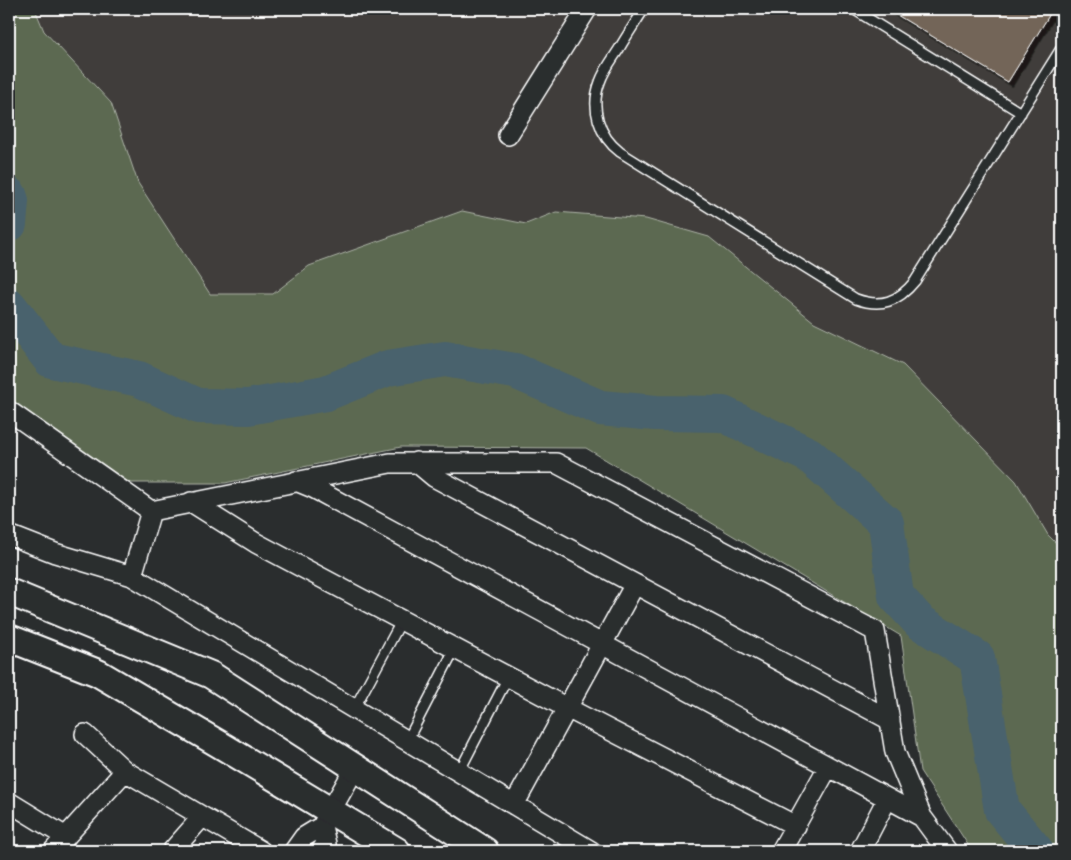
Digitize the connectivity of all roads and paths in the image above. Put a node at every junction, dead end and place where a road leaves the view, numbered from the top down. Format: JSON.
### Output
{"nodes":[{"id":1,"x":587,"y":9,"type":"edge"},
{"id":2,"x":644,"y":9,"type":"edge"},
{"id":3,"x":853,"y":9,"type":"edge"},
{"id":4,"x":1062,"y":47,"type":"edge"},
{"id":5,"x":1021,"y":113,"type":"junction"},
{"id":6,"x":508,"y":135,"type":"dead end"},
{"id":7,"x":9,"y":411,"type":"edge"},
{"id":8,"x":416,"y":462,"type":"junction"},
{"id":9,"x":296,"y":481,"type":"junction"},
{"id":10,"x":191,"y":502,"type":"junction"},
{"id":11,"x":152,"y":510,"type":"junction"},
{"id":12,"x":9,"y":535,"type":"edge"},
{"id":13,"x":132,"y":576,"type":"junction"},
{"id":14,"x":635,"y":584,"type":"junction"},
{"id":15,"x":9,"y":592,"type":"edge"},
{"id":16,"x":402,"y":620,"type":"junction"},
{"id":17,"x":9,"y":638,"type":"edge"},
{"id":18,"x":602,"y":644,"type":"junction"},
{"id":19,"x":453,"y":652,"type":"dead end"},
{"id":20,"x":506,"y":680,"type":"dead end"},
{"id":21,"x":567,"y":708,"type":"junction"},
{"id":22,"x":354,"y":709,"type":"junction"},
{"id":23,"x":890,"y":720,"type":"junction"},
{"id":24,"x":85,"y":734,"type":"dead end"},
{"id":25,"x":407,"y":741,"type":"junction"},
{"id":26,"x":828,"y":767,"type":"junction"},
{"id":27,"x":355,"y":768,"type":"junction"},
{"id":28,"x":125,"y":771,"type":"junction"},
{"id":29,"x":459,"y":772,"type":"junction"},
{"id":30,"x":888,"y":799,"type":"junction"},
{"id":31,"x":9,"y":802,"type":"edge"},
{"id":32,"x":514,"y":805,"type":"junction"},
{"id":33,"x":202,"y":817,"type":"junction"},
{"id":34,"x":922,"y":817,"type":"junction"},
{"id":35,"x":326,"y":818,"type":"junction"},
{"id":36,"x":796,"y":826,"type":"junction"},
{"id":37,"x":66,"y":836,"type":"junction"},
{"id":38,"x":943,"y":849,"type":"edge"},
{"id":39,"x":53,"y":851,"type":"edge"},
{"id":40,"x":172,"y":851,"type":"edge"},
{"id":41,"x":261,"y":851,"type":"edge"},
{"id":42,"x":294,"y":851,"type":"edge"},
{"id":43,"x":321,"y":851,"type":"edge"},
{"id":44,"x":397,"y":851,"type":"edge"},
{"id":45,"x":484,"y":851,"type":"edge"},
{"id":46,"x":591,"y":851,"type":"edge"},
{"id":47,"x":781,"y":851,"type":"edge"},
{"id":48,"x":860,"y":851,"type":"edge"}],
"edges":[{"from":1,"to":6,"type":"street"},
{"from":2,"to":5,"type":"lane"},
{"from":3,"to":5,"type":"lane"},
{"from":4,"to":5,"type":"lane"},
{"from":7,"to":11,"type":"street"},
{"from":8,"to":9,"type":"street"},
{"from":8,"to":14,"type":"street"},
{"from":8,"to":23,"type":"street"},
{"from":9,"to":10,"type":"street"},
{"from":9,"to":18,"type":"street"},
{"from":10,"to":11,"type":"street"},
{"from":10,"to":16,"type":"street"},
{"from":11,"to":13,"type":"street"},
{"from":12,"to":13,"type":"street"},
{"from":13,"to":22,"type":"street"},
{"from":14,"to":18,"type":"street"},
{"from":14,"to":23,"type":"street"},
{"from":15,"to":27,"type":"street"},
{"from":16,"to":21,"type":"street"},
{"from":16,"to":22,"type":"lane"},
{"from":17,"to":35,"type":"street"},
{"from":18,"to":21,"type":"street"},
{"from":18,"to":26,"type":"street"},
{"from":19,"to":25,"type":"lane"},
{"from":20,"to":29,"type":"lane"},
{"from":21,"to":32,"type":"street"},
{"from":21,"to":36,"type":"street"},
{"from":22,"to":25,"type":"street"},
{"from":23,"to":34,"type":"street"},
{"from":24,"to":28,"type":"street"},
{"from":25,"to":29,"type":"street"},
{"from":26,"to":30,"type":"street"},
{"from":26,"to":36,"type":"street"},
{"from":27,"to":35,"type":"street"},
{"from":27,"to":45,"type":"street"},
{"from":28,"to":33,"type":"street"},
{"from":28,"to":37,"type":"street"},
{"from":29,"to":32,"type":"street"},
{"from":30,"to":34,"type":"street"},
{"from":30,"to":48,"type":"street"},
{"from":31,"to":37,"type":"street"},
{"from":32,"to":46,"type":"street"},
{"from":33,"to":40,"type":"street"},
{"from":33,"to":41,"type":"street"},
{"from":34,"to":38,"type":"street"},
{"from":35,"to":42,"type":"street"},
{"from":35,"to":43,"type":"street"},
{"from":35,"to":44,"type":"street"},
{"from":36,"to":47,"type":"street"},
{"from":37,"to":39,"type":"street"}]}
